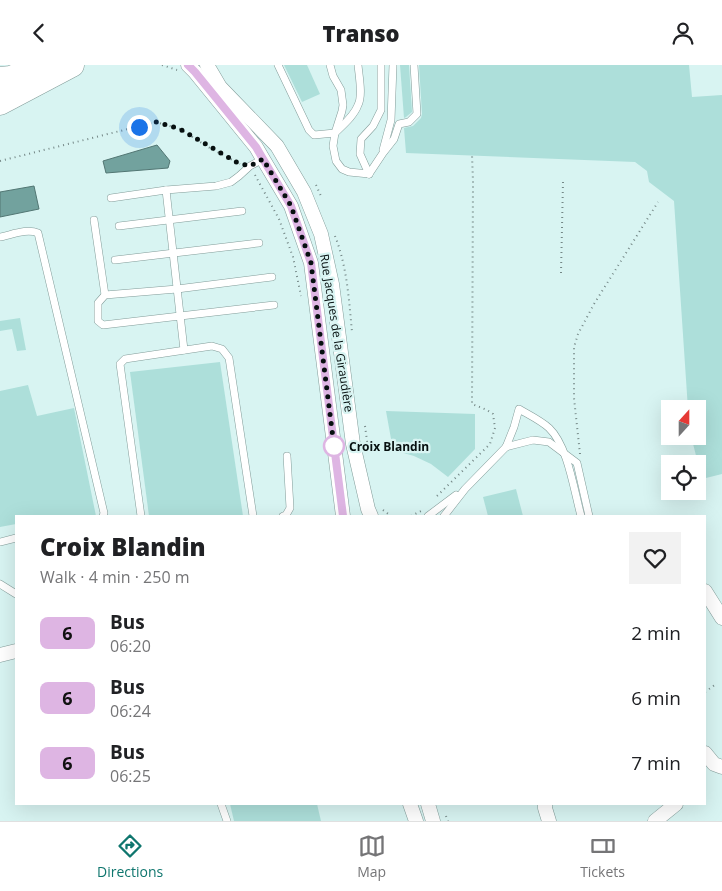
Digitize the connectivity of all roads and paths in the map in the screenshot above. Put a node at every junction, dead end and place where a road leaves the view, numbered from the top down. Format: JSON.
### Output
{"nodes":[{"id":1,"x":41,"y":65,"type":"edge"},
{"id":2,"x":72,"y":65,"type":"edge"},
{"id":3,"x":188,"y":65,"type":"edge"},
{"id":4,"x":207,"y":65,"type":"edge"},
{"id":5,"x":278,"y":65,"type":"edge"},
{"id":6,"x":330,"y":65,"type":"edge"},
{"id":7,"x":358,"y":65,"type":"edge"},
{"id":8,"x":381,"y":65,"type":"edge"},
{"id":9,"x":393,"y":65,"type":"edge"},
{"id":10,"x":414,"y":65,"type":"edge"},
{"id":11,"x":0,"y":79,"type":"edge"},
{"id":12,"x":0,"y":103,"type":"edge"},
{"id":13,"x":335,"y":133,"type":"junction"},
{"id":14,"x":383,"y":153,"type":"junction"},
{"id":15,"x":472,"y":155,"type":"dead end"},
{"id":16,"x":263,"y":159,"type":"junction"},
{"id":17,"x":0,"y":161,"type":"edge"},
{"id":18,"x":250,"y":166,"type":"junction"},
{"id":19,"x":369,"y":174,"type":"junction"},
{"id":20,"x":563,"y":182,"type":"dead end"},
{"id":21,"x":166,"y":190,"type":"junction"},
{"id":22,"x":111,"y":197,"type":"dead end"},
{"id":23,"x":658,"y":202,"type":"dead end"},
{"id":24,"x":242,"y":211,"type":"dead end"},
{"id":25,"x":170,"y":219,"type":"junction"},
{"id":26,"x":94,"y":220,"type":"dead end"},
{"id":27,"x":119,"y":226,"type":"dead end"},
{"id":28,"x":0,"y":237,"type":"edge"},
{"id":29,"x":259,"y":243,"type":"dead end"},
{"id":30,"x":174,"y":253,"type":"junction"},
{"id":31,"x":115,"y":260,"type":"dead end"},
{"id":32,"x":561,"y":273,"type":"dead end"},
{"id":33,"x":272,"y":277,"type":"dead end"},
{"id":34,"x":177,"y":289,"type":"junction"},
{"id":35,"x":105,"y":295,"type":"junction"},
{"id":36,"x":274,"y":305,"type":"dead end"},
{"id":37,"x":181,"y":317,"type":"junction"},
{"id":38,"x":184,"y":350,"type":"junction"},
{"id":39,"x":506,"y":447,"type":"junction"},
{"id":40,"x":565,"y":453,"type":"junction"},
{"id":41,"x":287,"y":456,"type":"dead end"},
{"id":42,"x":581,"y":460,"type":"dead end"},
{"id":43,"x":465,"y":489,"type":"junction"},
{"id":44,"x":437,"y":496,"type":"dead end"},
{"id":45,"x":424,"y":509,"type":"dead end"},
{"id":46,"x":103,"y":515,"type":"edge"},
{"id":47,"x":141,"y":515,"type":"edge"},
{"id":48,"x":253,"y":515,"type":"edge"},
{"id":49,"x":286,"y":515,"type":"edge"},
{"id":50,"x":343,"y":515,"type":"edge"},
{"id":51,"x":371,"y":515,"type":"edge"},
{"id":52,"x":413,"y":515,"type":"edge"},
{"id":53,"x":429,"y":515,"type":"edge"},
{"id":54,"x":445,"y":515,"type":"edge"},
{"id":55,"x":581,"y":515,"type":"edge"},
{"id":56,"x":588,"y":515,"type":"edge"},
{"id":57,"x":15,"y":539,"type":"edge"},
{"id":58,"x":0,"y":542,"type":"edge"},
{"id":59,"x":0,"y":584,"type":"edge"},
{"id":60,"x":15,"y":593,"type":"edge"},
{"id":61,"x":706,"y":593,"type":"edge"},
{"id":62,"x":722,"y":618,"type":"edge"},
{"id":63,"x":15,"y":651,"type":"edge"},
{"id":64,"x":0,"y":655,"type":"edge"},
{"id":65,"x":716,"y":684,"type":"dead end"},
{"id":66,"x":706,"y":691,"type":"edge"},
{"id":67,"x":706,"y":754,"type":"edge"},
{"id":68,"x":722,"y":767,"type":"edge"},
{"id":69,"x":221,"y":805,"type":"edge"},
{"id":70,"x":410,"y":805,"type":"edge"},
{"id":71,"x":428,"y":805,"type":"edge"},
{"id":72,"x":545,"y":805,"type":"edge"},
{"id":73,"x":675,"y":805,"type":"edge"},
{"id":74,"x":226,"y":821,"type":"edge"},
{"id":75,"x":416,"y":821,"type":"edge"},
{"id":76,"x":433,"y":821,"type":"edge"},
{"id":77,"x":549,"y":821,"type":"edge"},
{"id":78,"x":655,"y":821,"type":"edge"}],
"edges":[{"from":1,"to":11,"type":"highway"},
{"from":2,"to":12,"type":"highway"},
{"from":3,"to":16,"type":"street","name":"Rue Jacques de la Giraudière"},
{"from":4,"to":51,"type":"street","name":"Rue Jacques de la Giraudière"},
{"from":5,"to":13,"type":"lane"},
{"from":6,"to":13,"type":"lane"},
{"from":7,"to":13,"type":"lane"},
{"from":8,"to":19,"type":"lane"},
{"from":9,"to":14,"type":"lane"},
{"from":10,"to":14,"type":"lane"},
{"from":13,"to":19,"type":"lane"},
{"from":14,"to":19,"type":"lane"},
{"from":15,"to":44,"type":"path"},
{"from":16,"to":18,"type":"lane"},
{"from":16,"to":50,"type":"street","name":"Rue Jacques de la Giraudière"},
{"from":17,"to":18,"type":"path"},
{"from":18,"to":21,"type":"lane"},
{"from":20,"to":32,"type":"path"},
{"from":21,"to":22,"type":"lane"},
{"from":21,"to":25,"type":"lane"},
{"from":23,"to":42,"type":"path"},
{"from":24,"to":25,"type":"lane"},
{"from":25,"to":27,"type":"lane"},
{"from":25,"to":30,"type":"lane"},
{"from":26,"to":35,"type":"lane"},
{"from":28,"to":46,"type":"lane"},
{"from":29,"to":30,"type":"lane"},
{"from":30,"to":31,"type":"lane"},
{"from":30,"to":34,"type":"lane"},
{"from":33,"to":34,"type":"lane"},
{"from":34,"to":35,"type":"lane"},
{"from":34,"to":37,"type":"lane"},
{"from":35,"to":37,"type":"lane"},
{"from":36,"to":37,"type":"lane"},
{"from":37,"to":38,"type":"lane"},
{"from":38,"to":47,"type":"lane"},
{"from":38,"to":48,"type":"lane"},
{"from":39,"to":40,"type":"lane"},
{"from":39,"to":40,"type":"lane"},
{"from":39,"to":43,"type":"lane"},
{"from":40,"to":55,"type":"lane"},
{"from":40,"to":56,"type":"lane"},
{"from":41,"to":49,"type":"lane"},
{"from":43,"to":53,"type":"lane"},
{"from":43,"to":54,"type":"lane"},
{"from":45,"to":52,"type":"path"},
{"from":57,"to":58,"type":"lane"},
{"from":59,"to":60,"type":"lane"},
{"from":61,"to":62,"type":"street"},
{"from":63,"to":64,"type":"street"},
{"from":65,"to":66,"type":"path"},
{"from":67,"to":68,"type":"street"},
{"from":69,"to":74,"type":"lane"},
{"from":70,"to":75,"type":"street"},
{"from":71,"to":76,"type":"street"},
{"from":72,"to":77,"type":"street"},
{"from":73,"to":78,"type":"street"}]}
